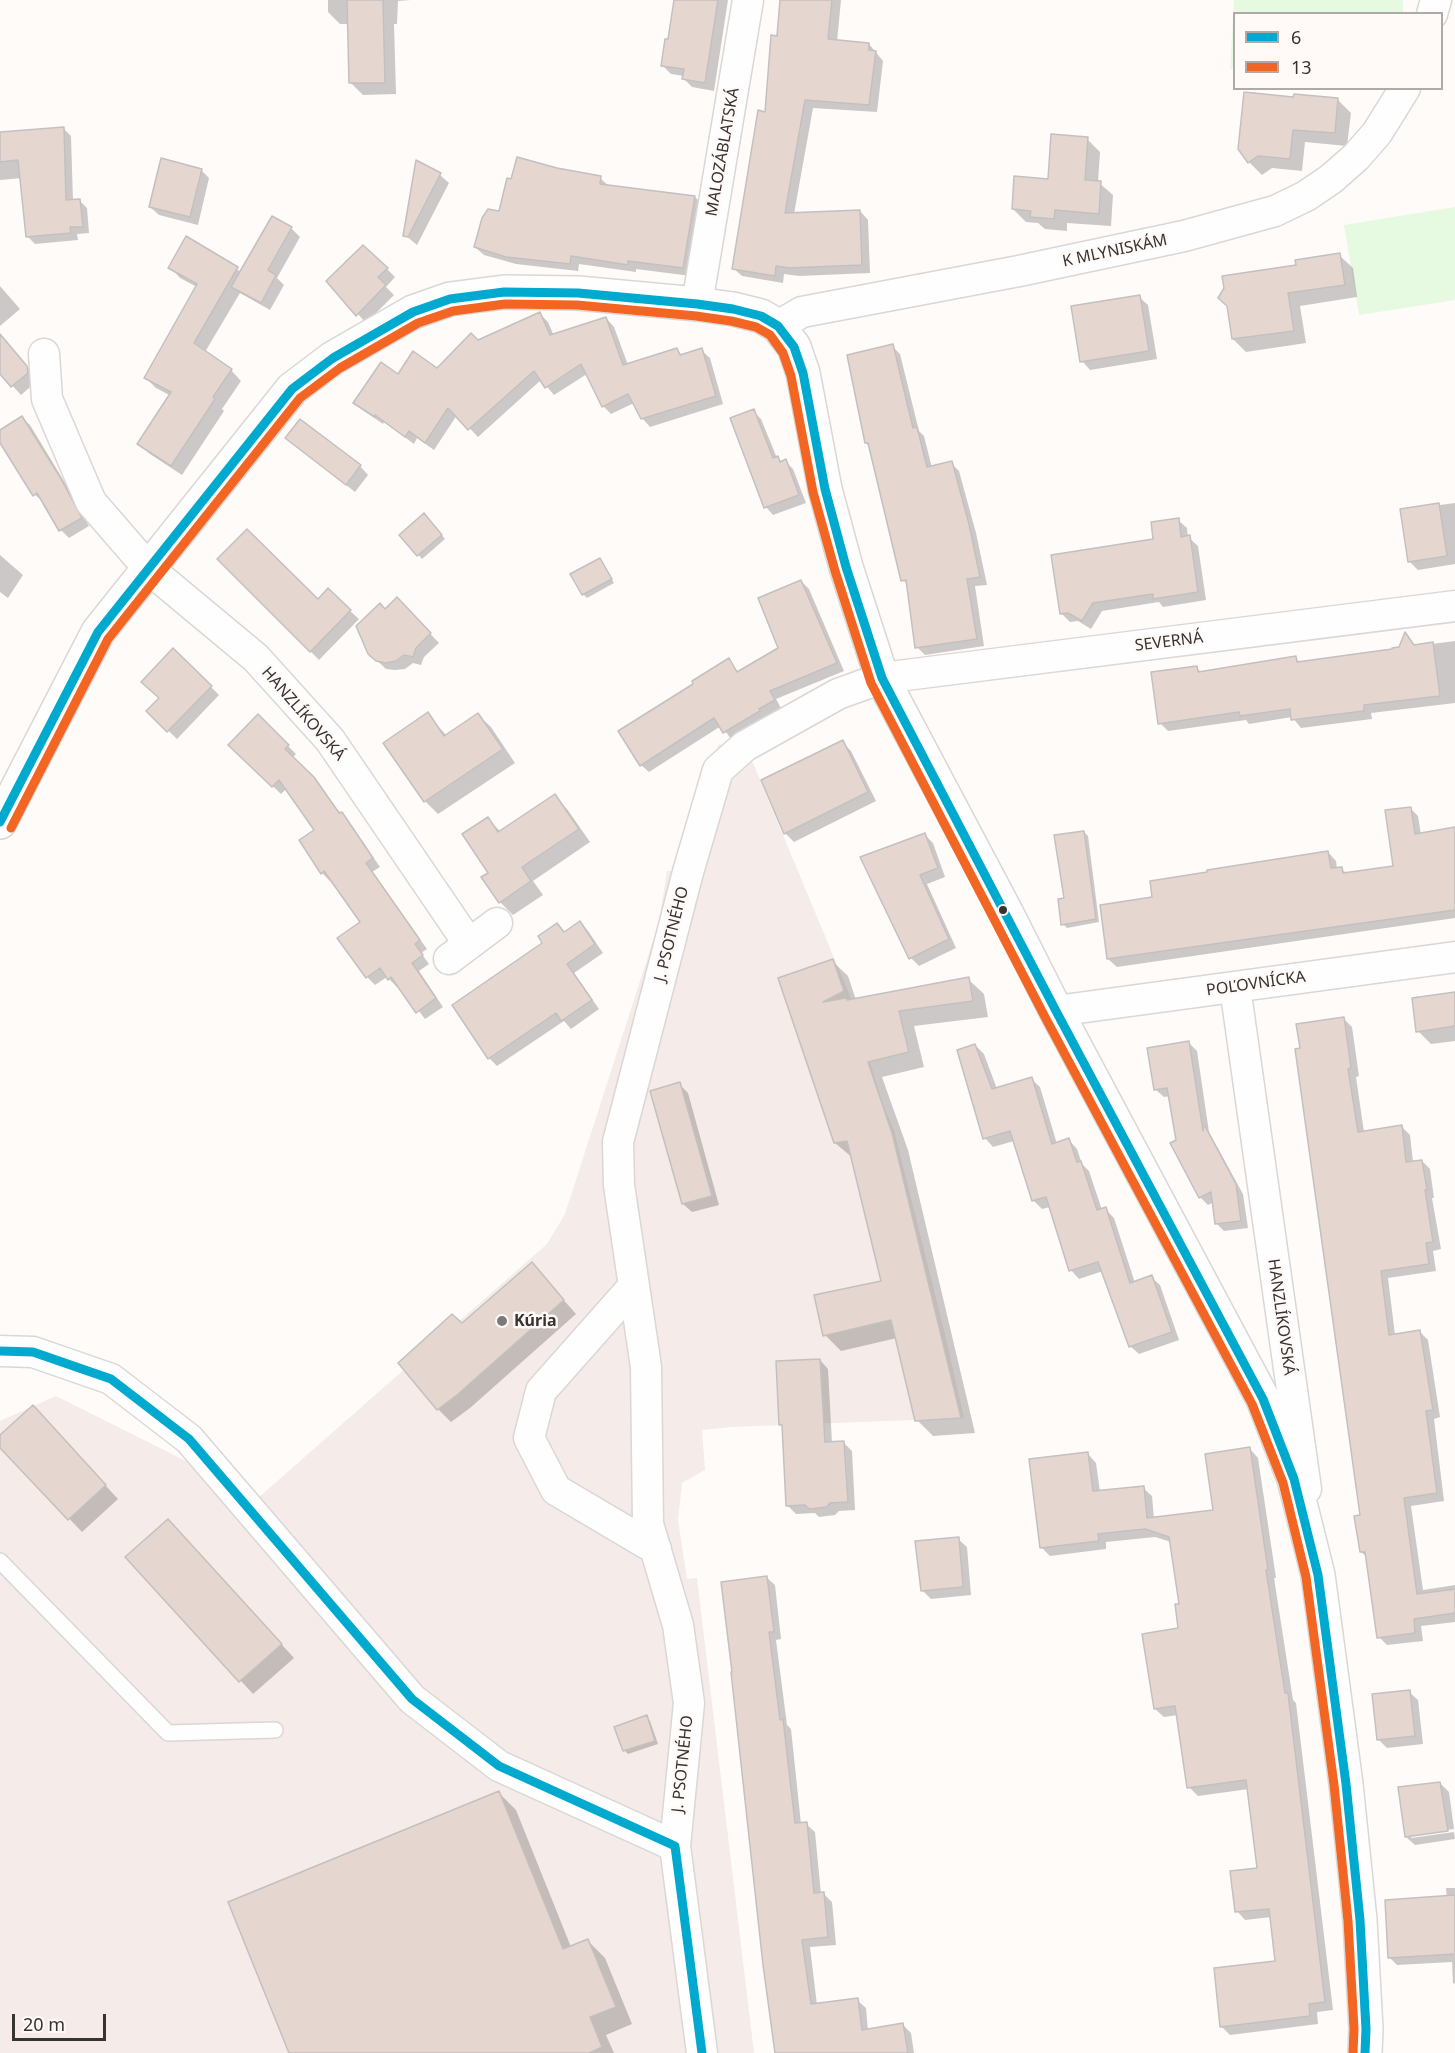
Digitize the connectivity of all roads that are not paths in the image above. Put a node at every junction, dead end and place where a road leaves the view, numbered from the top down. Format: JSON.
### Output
{"nodes":[{"id":1,"x":748,"y":0,"type":"edge"},
{"id":2,"x":1404,"y":90,"type":"edge"},
{"id":3,"x":697,"y":304,"type":"junction"},
{"id":4,"x":778,"y":326,"type":"junction"},
{"id":5,"x":44,"y":354,"type":"dead end"},
{"id":6,"x":149,"y":569,"type":"junction"},
{"id":7,"x":1455,"y":606,"type":"edge"},
{"id":8,"x":882,"y":678,"type":"junction"},
{"id":9,"x":0,"y":822,"type":"edge"},
{"id":10,"x":497,"y":923,"type":"dead end"},
{"id":11,"x":1455,"y":957,"type":"edge"},
{"id":12,"x":1235,"y":987,"type":"junction"},
{"id":13,"x":1056,"y":1011,"type":"junction"},
{"id":14,"x":633,"y":1287,"type":"junction"},
{"id":15,"x":0,"y":1351,"type":"edge"},
{"id":16,"x":656,"y":1549,"type":"junction"},
{"id":17,"x":0,"y":1561,"type":"edge"},
{"id":18,"x":1318,"y":1575,"type":"junction"},
{"id":19,"x":275,"y":1730,"type":"dead end"},
{"id":20,"x":675,"y":1846,"type":"junction"},
{"id":21,"x":702,"y":2053,"type":"edge"},
{"id":22,"x":1365,"y":2053,"type":"edge"}],
"edges":[{"from":1,"to":3,"type":"street","name":"MALOZÁBLATSKÁ"},
{"from":2,"to":4,"type":"street","name":"K MLYNISKÁM"},
{"from":3,"to":4,"type":"street"},
{"from":3,"to":6,"type":"street"},
{"from":4,"to":8,"type":"street","name":"HANZLÍKOVSKÁ"},
{"from":5,"to":6,"type":"street","name":"HANZLÍKOVSKÁ"},
{"from":6,"to":9,"type":"street"},
{"from":6,"to":10,"type":"street","name":"HANZLÍKOVSKÁ"},
{"from":7,"to":8,"type":"street","name":"SEVERNÁ"},
{"from":8,"to":13,"type":"street","name":"HANZLÍKOVSKÁ"},
{"from":8,"to":14,"type":"street","name":"J. PSOTNÉHO"},
{"from":11,"to":12,"type":"street","name":"POĽOVNÍCKA"},
{"from":12,"to":13,"type":"street","name":"POĽOVNÍCKA"},
{"from":12,"to":18,"type":"street","name":"HANZLÍKOVSKÁ"},
{"from":13,"to":18,"type":"street","name":"HANZLÍKOVSKÁ"},
{"from":14,"to":16,"type":"street","name":"J. PSOTNÉHO"},
{"from":14,"to":16,"type":"street"},
{"from":15,"to":20,"type":"street"},
{"from":16,"to":20,"type":"street","name":"J. PSOTNÉHO"},
{"from":17,"to":19,"type":"lane"},
{"from":18,"to":22,"type":"street","name":"HANZLÍKOVSKÁ"},
{"from":20,"to":21,"type":"street","name":"J. PSOTNÉHO"}]}
